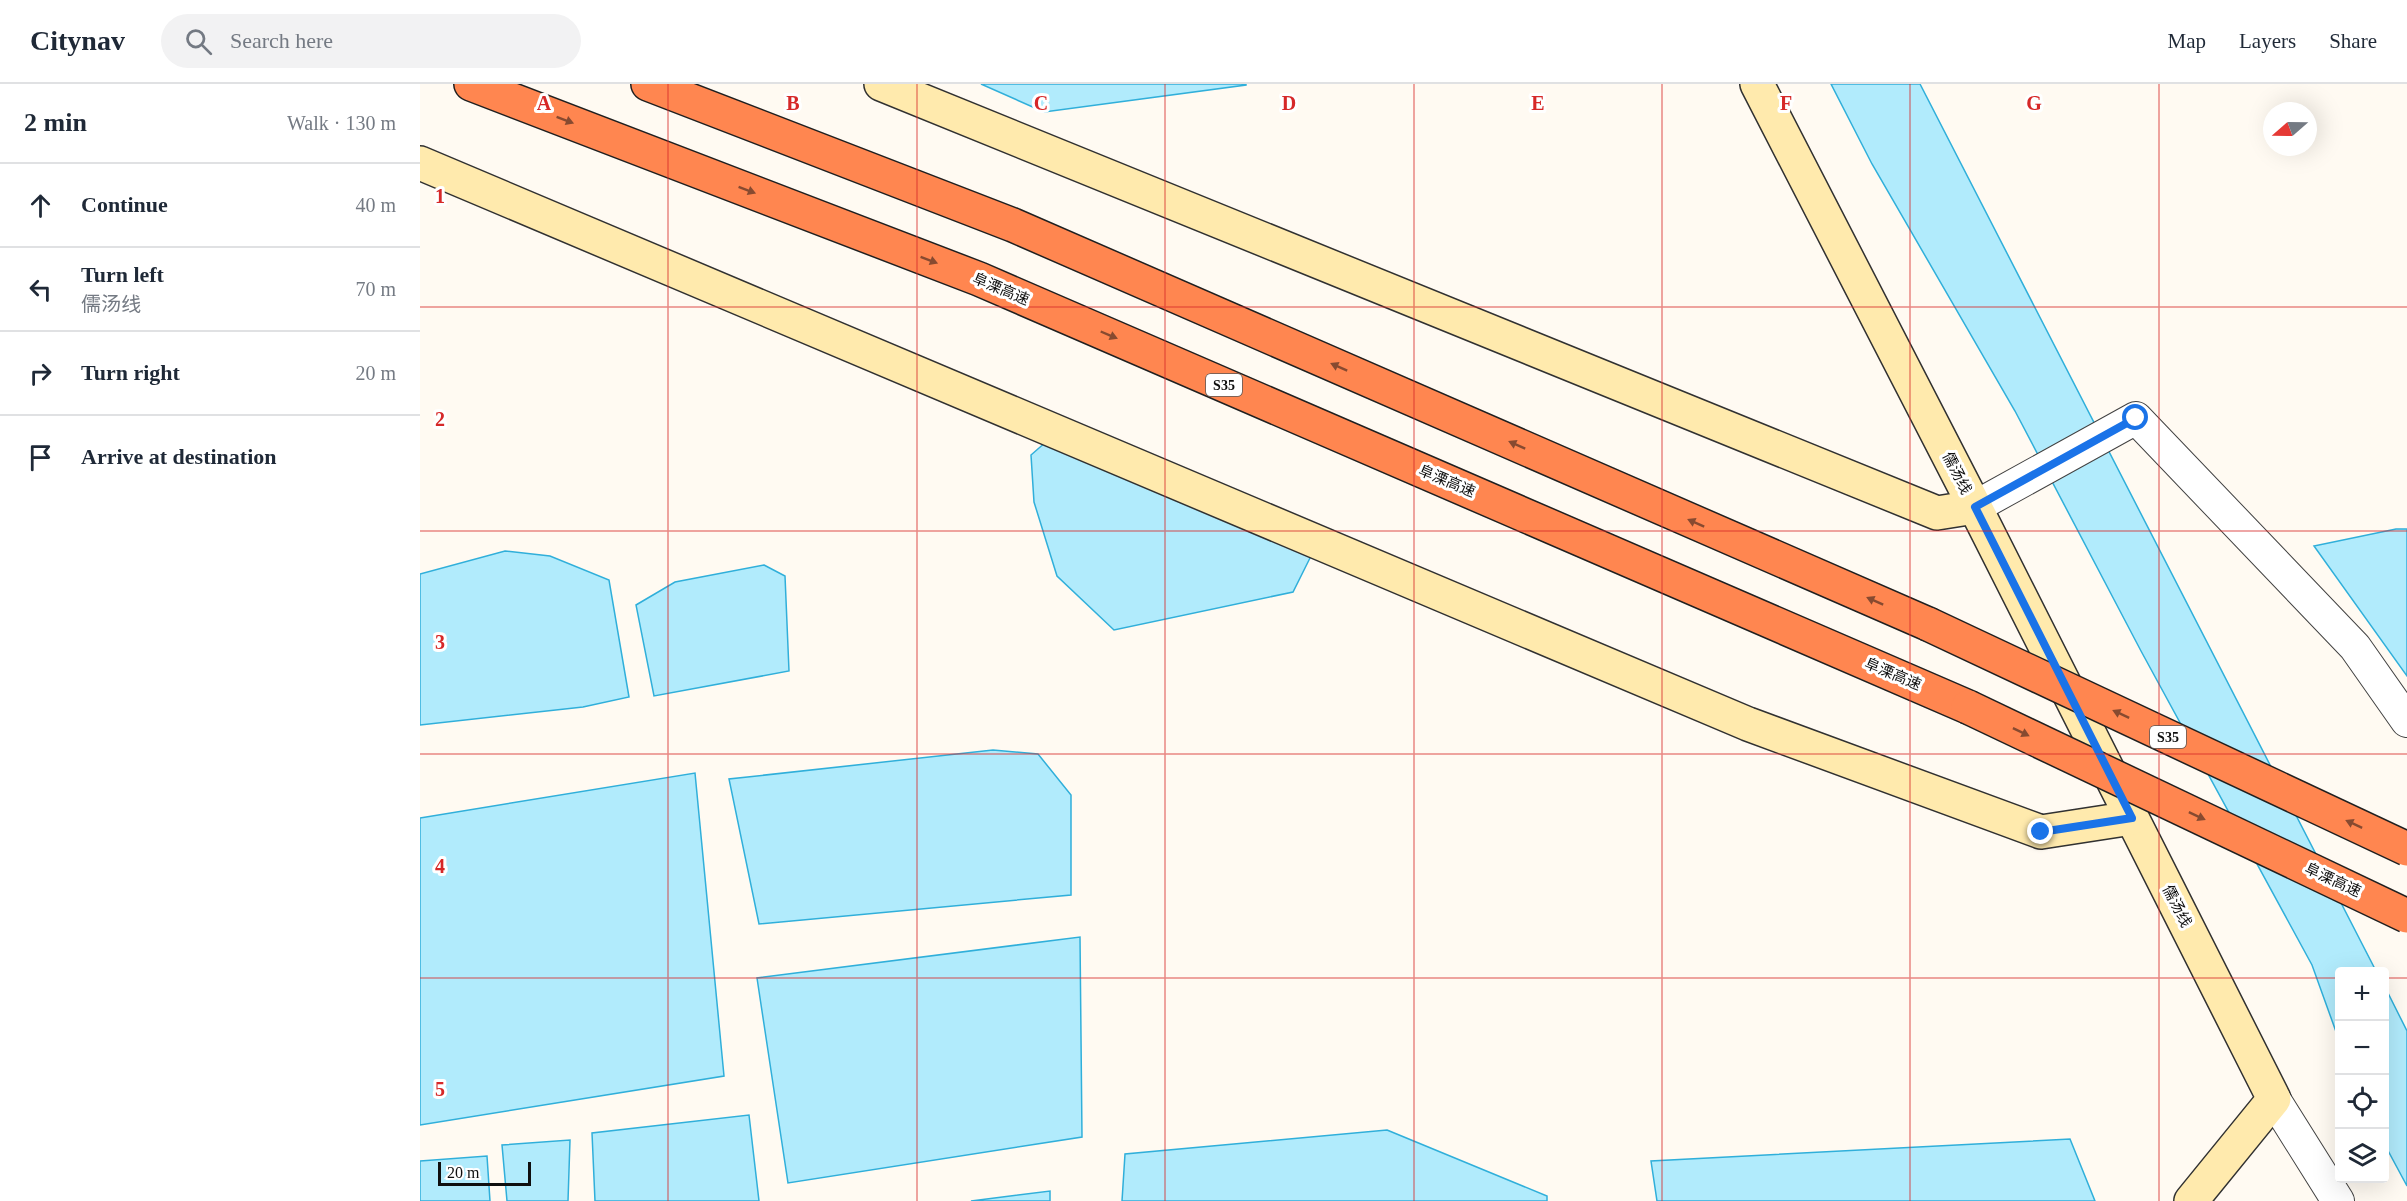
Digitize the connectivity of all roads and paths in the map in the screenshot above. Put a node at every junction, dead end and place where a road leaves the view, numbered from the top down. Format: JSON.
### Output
{"nodes":[{"id":1,"x":471,"y":84,"type":"edge"},
{"id":2,"x":648,"y":84,"type":"edge"},
{"id":3,"x":881,"y":84,"type":"edge"},
{"id":4,"x":1757,"y":84,"type":"edge"},
{"id":5,"x":420,"y":163,"type":"edge"},
{"id":6,"x":1975,"y":507,"type":"junction"},
{"id":7,"x":2407,"y":721,"type":"edge"},
{"id":8,"x":2132,"y":818,"type":"junction"},
{"id":9,"x":2407,"y":849,"type":"edge"},
{"id":10,"x":2407,"y":916,"type":"edge"},
{"id":11,"x":2274,"y":1100,"type":"junction"},
{"id":12,"x":2191,"y":1201,"type":"edge"},
{"id":13,"x":2338,"y":1201,"type":"edge"}],
"edges":[{"from":1,"to":10,"type":"highway","name":"阜溧高速","number":"S35","one_way":true,"bridge":true},
{"from":9,"to":2,"type":"highway","number":"S35","one_way":true,"bridge":true},
{"from":3,"to":6,"type":"street"},
{"from":4,"to":6,"type":"street","name":"儒汤线"},
{"from":5,"to":8,"type":"street"},
{"from":6,"to":7,"type":"street"},
{"from":6,"to":8,"type":"street","name":"儒汤线"},
{"from":8,"to":11,"type":"street","name":"儒汤线"},
{"from":11,"to":12,"type":"street"},
{"from":11,"to":13,"type":"street"}]}
